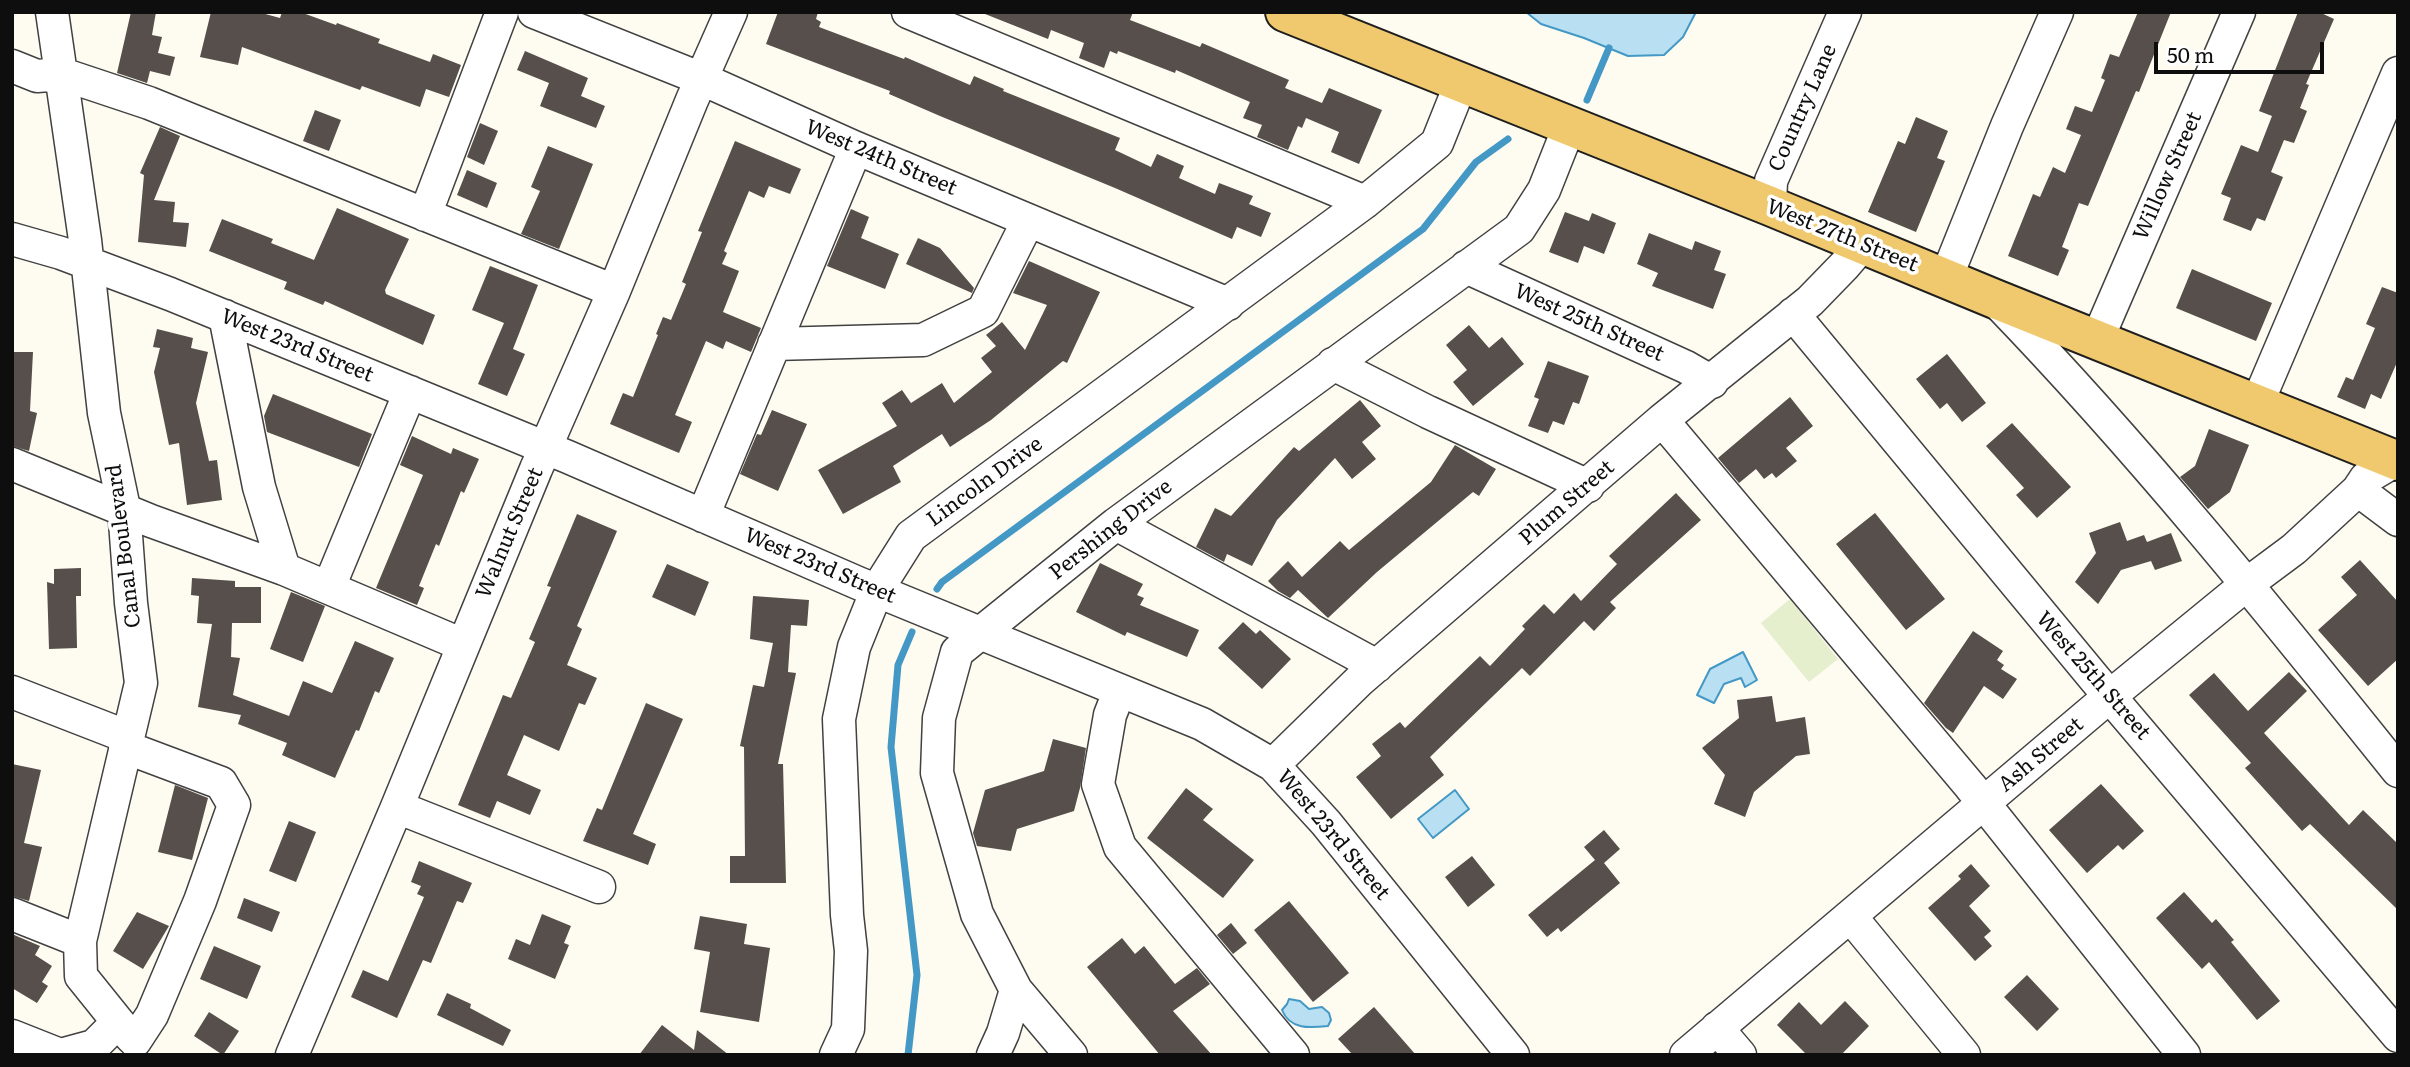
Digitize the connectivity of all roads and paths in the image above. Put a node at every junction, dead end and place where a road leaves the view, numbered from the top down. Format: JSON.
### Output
{"nodes":[{"id":1,"x":52,"y":12,"type":"edge"},
{"id":2,"x":502,"y":12,"type":"edge"},
{"id":3,"x":534,"y":12,"type":"edge"},
{"id":4,"x":731,"y":12,"type":"edge"},
{"id":5,"x":908,"y":12,"type":"edge"},
{"id":6,"x":1845,"y":12,"type":"edge"},
{"id":7,"x":2057,"y":12,"type":"edge"},
{"id":8,"x":2239,"y":12,"type":"edge"},
{"id":9,"x":1300,"y":15,"type":"edge"},
{"id":10,"x":12,"y":66,"type":"edge"},
{"id":11,"x":2398,"y":73,"type":"edge"},
{"id":12,"x":62,"y":74,"type":"junction"},
{"id":13,"x":702,"y":79,"type":"junction"},
{"id":14,"x":1461,"y":83,"type":"junction"},
{"id":15,"x":1569,"y":127,"type":"junction"},
{"id":16,"x":856,"y":148,"type":"junction"},
{"id":17,"x":1365,"y":202,"type":"junction"},
{"id":18,"x":1770,"y":206,"type":"junction"},
{"id":19,"x":425,"y":215,"type":"junction"},
{"id":20,"x":1028,"y":220,"type":"junction"},
{"id":21,"x":12,"y":239,"type":"edge"},
{"id":22,"x":1862,"y":245,"type":"junction"},
{"id":23,"x":87,"y":262,"type":"junction"},
{"id":24,"x":1466,"y":267,"type":"junction"},
{"id":25,"x":1946,"y":278,"type":"junction"},
{"id":26,"x":614,"y":291,"type":"junction"},
{"id":27,"x":1995,"y":299,"type":"junction"},
{"id":28,"x":1228,"y":304,"type":"junction"},
{"id":29,"x":1793,"y":314,"type":"junction"},
{"id":30,"x":225,"y":316,"type":"junction"},
{"id":31,"x":2097,"y":340,"type":"junction"},
{"id":32,"x":774,"y":344,"type":"junction"},
{"id":33,"x":1333,"y":364,"type":"junction"},
{"id":34,"x":1712,"y":382,"type":"junction"},
{"id":35,"x":410,"y":392,"type":"junction"},
{"id":36,"x":2257,"y":404,"type":"junction"},
{"id":37,"x":1662,"y":420,"type":"junction"},
{"id":38,"x":545,"y":448,"type":"junction"},
{"id":39,"x":2397,"y":460,"type":"edge"},
{"id":40,"x":12,"y":464,"type":"edge"},
{"id":41,"x":1588,"y":486,"type":"junction"},
{"id":42,"x":2358,"y":490,"type":"junction"},
{"id":43,"x":124,"y":508,"type":"junction"},
{"id":44,"x":703,"y":516,"type":"junction"},
{"id":45,"x":2398,"y":520,"type":"edge"},
{"id":46,"x":1116,"y":524,"type":"junction"},
{"id":47,"x":284,"y":569,"type":"junction"},
{"id":48,"x":2246,"y":584,"type":"junction"},
{"id":49,"x":329,"y":587,"type":"junction"},
{"id":50,"x":877,"y":590,"type":"junction"},
{"id":51,"x":982,"y":633,"type":"junction"},
{"id":52,"x":463,"y":645,"type":"junction"},
{"id":53,"x":1377,"y":667,"type":"junction"},
{"id":54,"x":12,"y":692,"type":"edge"},
{"id":55,"x":1119,"y":692,"type":"junction"},
{"id":56,"x":2110,"y":696,"type":"junction"},
{"id":57,"x":126,"y":742,"type":"junction"},
{"id":58,"x":1273,"y":765,"type":"junction"},
{"id":59,"x":2398,"y":771,"type":"edge"},
{"id":60,"x":1984,"y":804,"type":"junction"},
{"id":61,"x":397,"y":807,"type":"junction"},
{"id":62,"x":599,"y":887,"type":"dead end"},
{"id":63,"x":12,"y":915,"type":"edge"},
{"id":64,"x":1851,"y":917,"type":"junction"},
{"id":65,"x":80,"y":941,"type":"junction"},
{"id":66,"x":1016,"y":990,"type":"junction"},
{"id":67,"x":1717,"y":1028,"type":"junction"},
{"id":68,"x":12,"y":1036,"type":"edge"},
{"id":69,"x":2398,"y":1036,"type":"edge"},
{"id":70,"x":133,"y":1039,"type":"edge"},
{"id":71,"x":60,"y":1055,"type":"edge"},
{"id":72,"x":292,"y":1055,"type":"edge"},
{"id":73,"x":836,"y":1055,"type":"edge"},
{"id":74,"x":993,"y":1055,"type":"edge"},
{"id":75,"x":1071,"y":1055,"type":"edge"},
{"id":76,"x":1293,"y":1055,"type":"edge"},
{"id":77,"x":1513,"y":1055,"type":"edge"},
{"id":78,"x":1686,"y":1055,"type":"edge"},
{"id":79,"x":1740,"y":1055,"type":"edge"},
{"id":80,"x":1964,"y":1055,"type":"edge"},
{"id":81,"x":2184,"y":1055,"type":"edge"}],
"edges":[{"from":1,"to":12,"type":"street","name":"Canal Boulevard"},
{"from":2,"to":19,"type":"street"},
{"from":3,"to":13,"type":"street","name":"West 24th Street"},
{"from":4,"to":13,"type":"street","name":"Walnut Street"},
{"from":5,"to":17,"type":"street"},
{"from":6,"to":18,"type":"street","name":"Country Lane"},
{"from":7,"to":25,"type":"street"},
{"from":8,"to":31,"type":"street","name":"Willow Street"},
{"from":9,"to":14,"type":"main road","name":"West 27th Street"},
{"from":10,"to":12,"type":"street"},
{"from":11,"to":36,"type":"street"},
{"from":12,"to":19,"type":"street"},
{"from":12,"to":23,"type":"street","name":"Canal Boulevard"},
{"from":13,"to":16,"type":"street","name":"West 24th Street"},
{"from":13,"to":26,"type":"street","name":"Walnut Street"},
{"from":14,"to":15,"type":"main road","name":"West 27th Street"},
{"from":14,"to":17,"type":"street","name":"Lincoln Drive"},
{"from":15,"to":18,"type":"main road","name":"West 27th Street"},
{"from":15,"to":24,"type":"street","name":"Pershing Drive"},
{"from":16,"to":20,"type":"street","name":"West 24th Street"},
{"from":16,"to":32,"type":"street"},
{"from":17,"to":28,"type":"street","name":"Lincoln Drive"},
{"from":18,"to":22,"type":"main road","name":"West 27th Street"},
{"from":19,"to":26,"type":"street"},
{"from":20,"to":28,"type":"street","name":"West 24th Street"},
{"from":20,"to":32,"type":"street"},
{"from":21,"to":23,"type":"street","name":"West 23rd Street"},
{"from":22,"to":25,"type":"main road","name":"West 27th Street"},
{"from":22,"to":29,"type":"street","name":"Plum Street"},
{"from":23,"to":30,"type":"street","name":"West 23rd Street"},
{"from":23,"to":43,"type":"street","name":"Canal Boulevard"},
{"from":24,"to":33,"type":"street","name":"Pershing Drive"},
{"from":24,"to":34,"type":"street","name":"West 25th Street"},
{"from":25,"to":27,"type":"main road","name":"West 27th Street"},
{"from":26,"to":38,"type":"street","name":"Walnut Street"},
{"from":27,"to":31,"type":"main road","name":"West 27th Street"},
{"from":27,"to":48,"type":"street"},
{"from":28,"to":50,"type":"street","name":"Lincoln Drive"},
{"from":29,"to":34,"type":"street","name":"Plum Street"},
{"from":29,"to":56,"type":"street","name":"West 25th Street"},
{"from":30,"to":35,"type":"street","name":"West 23rd Street"},
{"from":30,"to":47,"type":"street"},
{"from":31,"to":36,"type":"main road","name":"West 27th Street"},
{"from":32,"to":44,"type":"street"},
{"from":33,"to":41,"type":"street"},
{"from":33,"to":46,"type":"street","name":"Pershing Drive"},
{"from":34,"to":37,"type":"street","name":"Plum Street"},
{"from":35,"to":38,"type":"street","name":"West 23rd Street"},
{"from":35,"to":49,"type":"street"},
{"from":36,"to":39,"type":"main road","name":"West 27th Street"},
{"from":37,"to":41,"type":"street","name":"Plum Street"},
{"from":37,"to":60,"type":"street"},
{"from":38,"to":44,"type":"street","name":"West 23rd Street"},
{"from":38,"to":52,"type":"street","name":"Walnut Street"},
{"from":39,"to":42,"type":"street","name":"Ash Street"},
{"from":40,"to":43,"type":"street"},
{"from":41,"to":53,"type":"street","name":"Plum Street"},
{"from":42,"to":45,"type":"street"},
{"from":42,"to":48,"type":"street","name":"Ash Street"},
{"from":43,"to":47,"type":"street"},
{"from":43,"to":57,"type":"street","name":"Canal Boulevard"},
{"from":44,"to":50,"type":"street","name":"West 23rd Street"},
{"from":46,"to":51,"type":"street","name":"Pershing Drive"},
{"from":46,"to":53,"type":"street"},
{"from":47,"to":49,"type":"street"},
{"from":48,"to":56,"type":"street","name":"Ash Street"},
{"from":48,"to":59,"type":"street"},
{"from":49,"to":52,"type":"street"},
{"from":50,"to":51,"type":"street","name":"West 23rd Street"},
{"from":50,"to":73,"type":"street","name":"Lincoln Drive"},
{"from":51,"to":55,"type":"street","name":"West 23rd Street"},
{"from":51,"to":66,"type":"street","name":"Pershing Drive"},
{"from":52,"to":61,"type":"street","name":"Walnut Street"},
{"from":53,"to":58,"type":"street","name":"Plum Street"},
{"from":54,"to":57,"type":"street"},
{"from":55,"to":58,"type":"street","name":"West 23rd Street"},
{"from":55,"to":76,"type":"street"},
{"from":56,"to":60,"type":"street","name":"Ash Street"},
{"from":56,"to":69,"type":"street","name":"West 25th Street"},
{"from":57,"to":65,"type":"street","name":"Canal Boulevard"},
{"from":57,"to":70,"type":"street"},
{"from":58,"to":77,"type":"street","name":"West 23rd Street"},
{"from":60,"to":64,"type":"street","name":"Ash Street"},
{"from":60,"to":81,"type":"street"},
{"from":61,"to":62,"type":"street"},
{"from":61,"to":72,"type":"street","name":"Walnut Street"},
{"from":63,"to":65,"type":"street"},
{"from":64,"to":67,"type":"street","name":"Ash Street"},
{"from":64,"to":80,"type":"street"},
{"from":65,"to":70,"type":"street","name":"Canal Boulevard"},
{"from":66,"to":74,"type":"street"},
{"from":66,"to":75,"type":"street","name":"Pershing Drive"},
{"from":67,"to":78,"type":"street","name":"Ash Street"},
{"from":67,"to":79,"type":"street"},
{"from":68,"to":71,"type":"street"},
{"from":70,"to":71,"type":"street"}]}
